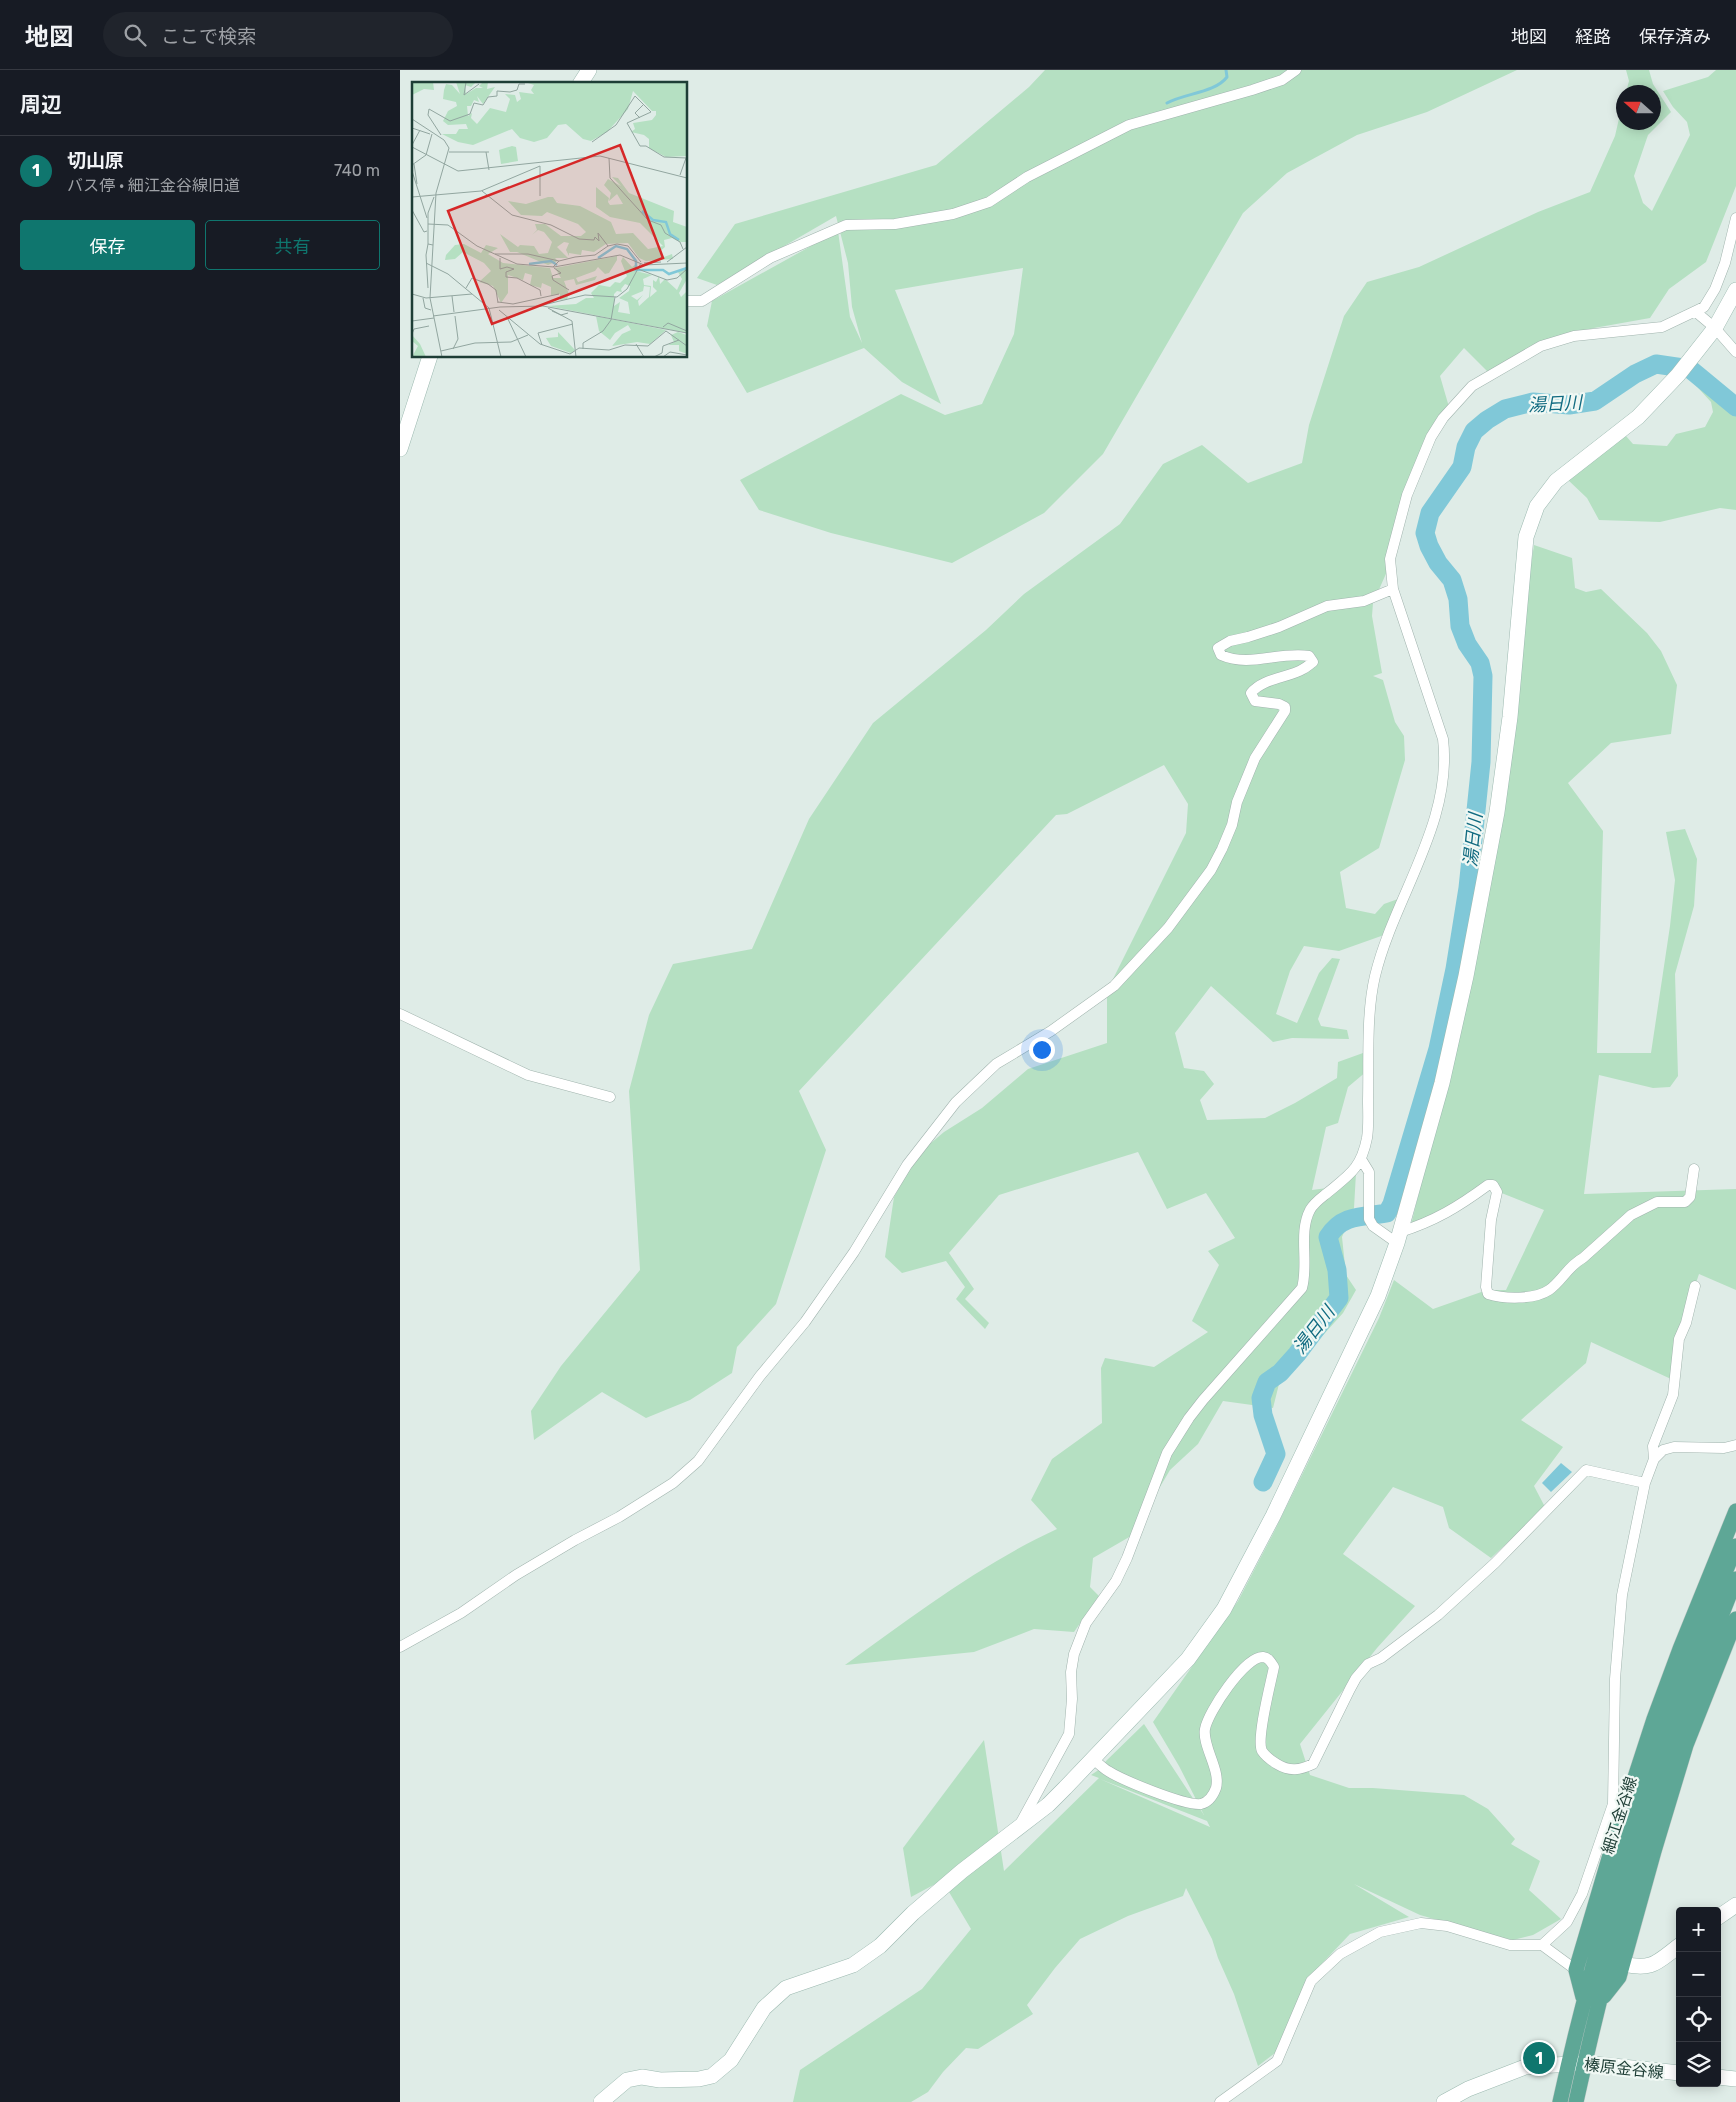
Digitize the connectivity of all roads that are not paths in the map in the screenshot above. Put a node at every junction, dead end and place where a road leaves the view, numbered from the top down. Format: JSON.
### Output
{"nodes":[{"id":1,"x":589,"y":70,"type":"edge"},
{"id":2,"x":1296,"y":70,"type":"edge"},
{"id":3,"x":581,"y":82,"type":"edge"},
{"id":4,"x":1736,"y":218,"type":"edge"},
{"id":5,"x":1736,"y":290,"type":"edge"},
{"id":6,"x":688,"y":302,"type":"edge"},
{"id":7,"x":1696,"y":312,"type":"junction"},
{"id":8,"x":1715,"y":328,"type":"junction"},
{"id":9,"x":1736,"y":352,"type":"edge"},
{"id":10,"x":429,"y":358,"type":"edge"},
{"id":11,"x":400,"y":449,"type":"edge"},
{"id":12,"x":1392,"y":589,"type":"junction"},
{"id":13,"x":400,"y":1014,"type":"edge"},
{"id":14,"x":610,"y":1097,"type":"dead end"},
{"id":15,"x":1361,"y":1159,"type":"junction"},
{"id":16,"x":1694,"y":1169,"type":"dead end"},
{"id":17,"x":1399,"y":1238,"type":"junction"},
{"id":18,"x":1695,"y":1286,"type":"dead end"},
{"id":19,"x":1736,"y":1445,"type":"edge"},
{"id":20,"x":1654,"y":1459,"type":"junction"},
{"id":21,"x":1645,"y":1484,"type":"junction"},
{"id":22,"x":1736,"y":1511,"type":"edge"},
{"id":23,"x":1736,"y":1546,"type":"edge"},
{"id":24,"x":1736,"y":1579,"type":"edge"},
{"id":25,"x":1736,"y":1619,"type":"edge"},
{"id":26,"x":400,"y":1646,"type":"edge"},
{"id":27,"x":1093,"y":1759,"type":"junction"},
{"id":28,"x":1018,"y":1826,"type":"junction"},
{"id":29,"x":1736,"y":1905,"type":"edge"},
{"id":30,"x":1725,"y":1916,"type":"edge"},
{"id":31,"x":1542,"y":1945,"type":"junction"},
{"id":32,"x":1676,"y":1948,"type":"edge"},
{"id":33,"x":1623,"y":1964,"type":"junction"},
{"id":34,"x":1576,"y":1970,"type":"junction"},
{"id":35,"x":1584,"y":1998,"type":"junction"},
{"id":36,"x":1600,"y":2000,"type":"junction"},
{"id":37,"x":1584,"y":2063,"type":"junction"},
{"id":38,"x":1568,"y":2064,"type":"junction"},
{"id":39,"x":1676,"y":2073,"type":"edge"},
{"id":40,"x":1721,"y":2078,"type":"edge"},
{"id":41,"x":1736,"y":2080,"type":"edge"},
{"id":42,"x":600,"y":2102,"type":"edge"},
{"id":43,"x":1220,"y":2102,"type":"edge"},
{"id":44,"x":1444,"y":2102,"type":"edge"},
{"id":45,"x":1560,"y":2102,"type":"edge"},
{"id":46,"x":1576,"y":2102,"type":"edge"}],
"edges":[{"from":1,"to":3,"type":"street"},
{"from":2,"to":6,"type":"street"},
{"from":4,"to":7,"type":"street"},
{"from":5,"to":8,"type":"street"},
{"from":7,"to":8,"type":"street"},
{"from":7,"to":12,"type":"street"},
{"from":8,"to":9,"type":"street"},
{"from":8,"to":17,"type":"street"},
{"from":10,"to":11,"type":"street"},
{"from":12,"to":15,"type":"street"},
{"from":12,"to":26,"type":"street"},
{"from":13,"to":14,"type":"street"},
{"from":15,"to":17,"type":"street"},
{"from":15,"to":28,"type":"street"},
{"from":16,"to":17,"type":"street"},
{"from":17,"to":27,"type":"street"},
{"from":18,"to":20,"type":"street"},
{"from":19,"to":20,"type":"street"},
{"from":20,"to":21,"type":"street"},
{"from":21,"to":27,"type":"street"},
{"from":21,"to":31,"type":"street"},
{"from":22,"to":34,"type":"main road"},
{"from":23,"to":35,"type":"main road","name":"細江金谷線"},
{"from":24,"to":36,"type":"main road","name":"細江金谷線"},
{"from":25,"to":33,"type":"main road"},
{"from":27,"to":28,"type":"street"},
{"from":28,"to":42,"type":"street"},
{"from":29,"to":30,"type":"street"},
{"from":31,"to":34,"type":"street"},
{"from":31,"to":43,"type":"street"},
{"from":32,"to":33,"type":"street"},
{"from":33,"to":36,"type":"main road"},
{"from":34,"to":35,"type":"main road"},
{"from":35,"to":38,"type":"main road","name":"細江金谷線"},
{"from":36,"to":37,"type":"main road","name":"細江金谷線"},
{"from":37,"to":38,"type":"street","name":"榛原金谷線"},
{"from":37,"to":39,"type":"street","name":"榛原金谷線"},
{"from":37,"to":46,"type":"main road","name":"細江金谷線"},
{"from":38,"to":44,"type":"street","name":"榛原金谷線"},
{"from":38,"to":45,"type":"main road","name":"細江金谷線"},
{"from":40,"to":41,"type":"street"}]}
